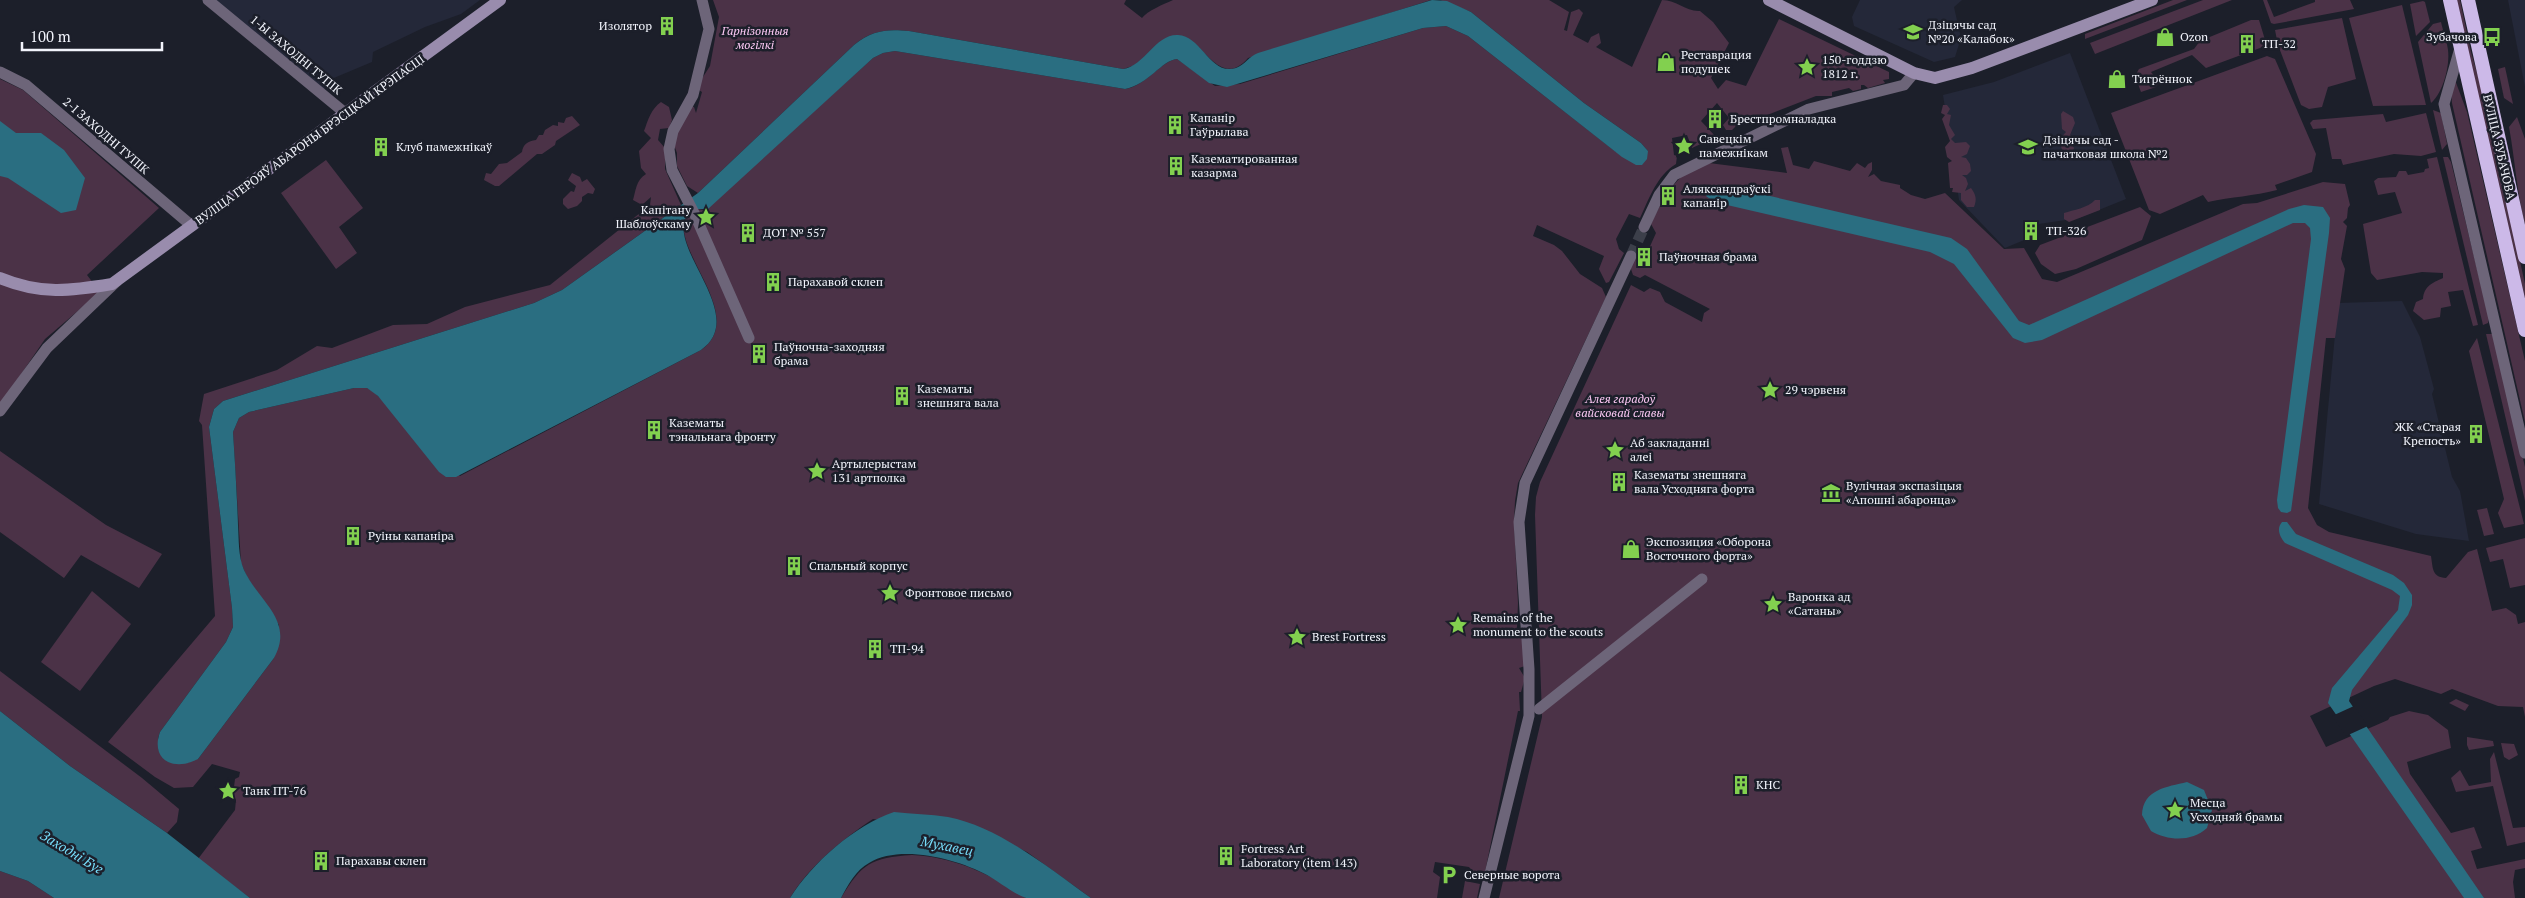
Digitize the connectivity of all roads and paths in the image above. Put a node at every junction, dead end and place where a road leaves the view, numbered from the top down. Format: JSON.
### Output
{"nodes":[{"id":1,"x":208,"y":0,"type":"edge"},
{"id":2,"x":500,"y":0,"type":"edge"},
{"id":3,"x":702,"y":0,"type":"edge"},
{"id":4,"x":1769,"y":0,"type":"edge"},
{"id":5,"x":2152,"y":0,"type":"edge"},
{"id":6,"x":2450,"y":0,"type":"edge"},
{"id":7,"x":2468,"y":0,"type":"edge"},
{"id":8,"x":2460,"y":48,"type":"junction"},
{"id":9,"x":0,"y":72,"type":"edge"},
{"id":10,"x":1914,"y":73,"type":"junction"},
{"id":11,"x":345,"y":112,"type":"junction"},
{"id":12,"x":192,"y":226,"type":"junction"},
{"id":13,"x":1644,"y":227,"type":"tunnel mouth"},
{"id":14,"x":1630,"y":256,"type":"tunnel mouth"},
{"id":15,"x":2525,"y":257,"type":"edge"},
{"id":16,"x":0,"y":278,"type":"edge"},
{"id":17,"x":119,"y":279,"type":"junction"},
{"id":18,"x":2525,"y":330,"type":"edge"},
{"id":19,"x":749,"y":338,"type":"dead end"},
{"id":20,"x":0,"y":411,"type":"edge"},
{"id":21,"x":2525,"y":453,"type":"edge"},
{"id":22,"x":1702,"y":579,"type":"dead end"},
{"id":23,"x":1539,"y":709,"type":"dead end"},
{"id":24,"x":1484,"y":898,"type":"edge"}],
"edges":[{"from":1,"to":11,"type":"street","name":"1-Ы ЗАХОДНІ ТУПІК"},
{"from":2,"to":11,"type":"main road","name":"ВУЛІЦА ГЕРОЯЎ АБАРОНЫ БРЭСЦКАЙ КРЭПАСЦІ"},
{"from":3,"to":19,"type":"street"},
{"from":4,"to":10,"type":"main road"},
{"from":5,"to":10,"type":"main road"},
{"from":6,"to":8,"type":"highway","name":"ВУЛІЦА ЗУБАЧОВА"},
{"from":7,"to":15,"type":"highway","name":"ВУЛІЦА ЗУБАЧОВА"},
{"from":8,"to":18,"type":"highway","name":"ВУЛІЦА ЗУБАЧОВА"},
{"from":8,"to":21,"type":"street"},
{"from":9,"to":12,"type":"street","name":"2-І ЗАХОДНІ ТУПІК"},
{"from":10,"to":13,"type":"street"},
{"from":11,"to":12,"type":"main road","name":"ВУЛІЦА ГЕРОЯЎ АБАРОНЫ БРЭСЦКАЙ КРЭПАСЦІ"},
{"from":12,"to":17,"type":"main road","name":"ВУЛІЦА ГЕРОЯЎ АБАРОНЫ БРЭСЦКАЙ КРЭПАСЦІ"},
{"from":14,"to":24,"type":"street"},
{"from":16,"to":17,"type":"main road","name":"ВУЛІЦА ГЕРОЯЎ АБАРОНЫ БРЭСЦКАЙ КРЭПАСЦІ"},
{"from":17,"to":20,"type":"street","name":"ВУЛІЦА ГЕРОЯЎ АБАРОНЫ БРЭСЦКАЙ КРЭПАСЦІ"},
{"from":22,"to":23,"type":"street"}]}
